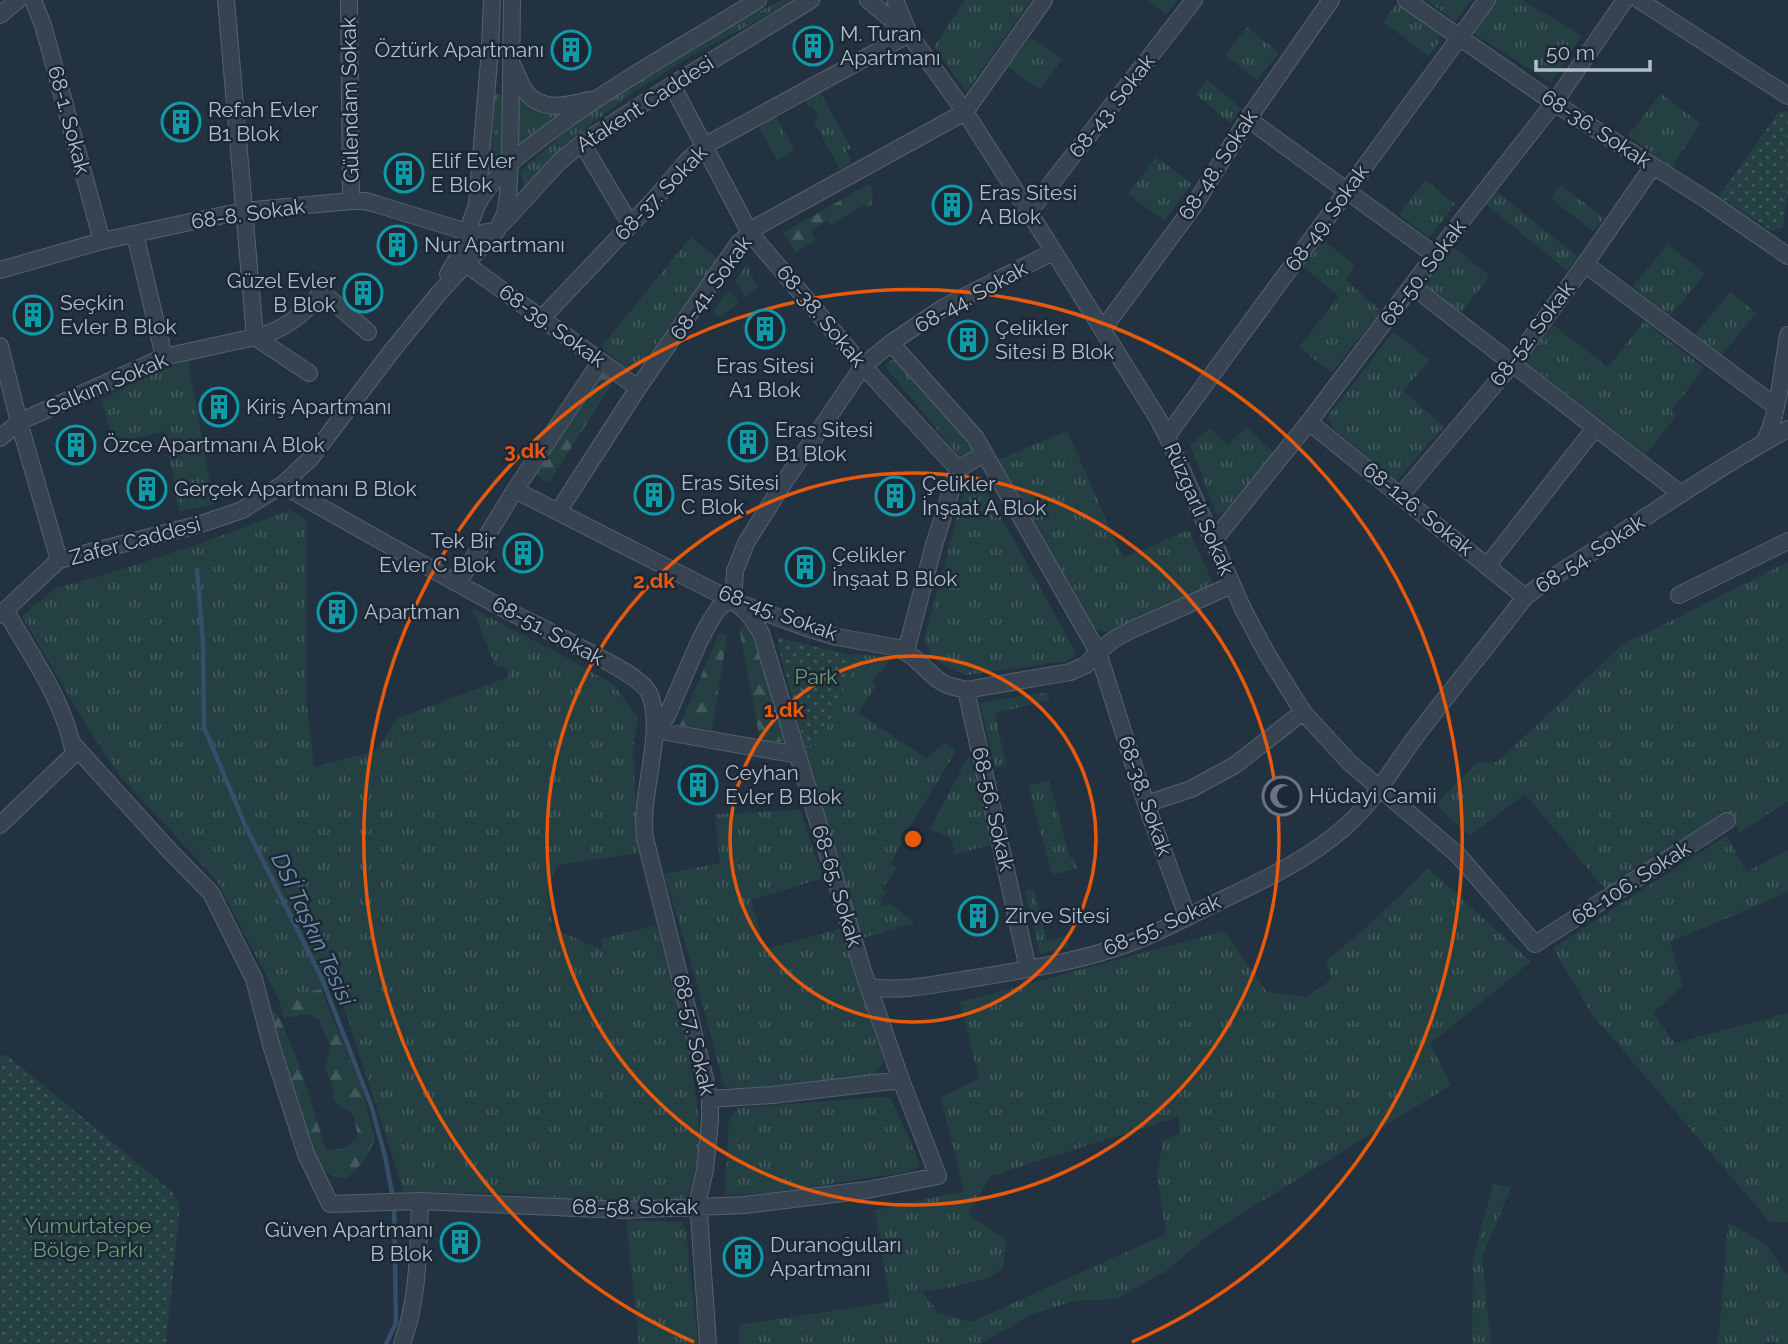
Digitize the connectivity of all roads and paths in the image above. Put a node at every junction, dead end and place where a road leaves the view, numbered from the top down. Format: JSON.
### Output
{"nodes":[{"id":1,"x":18,"y":0,"type":"edge"},
{"id":2,"x":33,"y":0,"type":"edge"},
{"id":3,"x":226,"y":0,"type":"edge"},
{"id":4,"x":349,"y":0,"type":"edge"},
{"id":5,"x":492,"y":0,"type":"edge"},
{"id":6,"x":512,"y":0,"type":"edge"},
{"id":7,"x":756,"y":0,"type":"edge"},
{"id":8,"x":811,"y":0,"type":"edge"},
{"id":9,"x":868,"y":0,"type":"edge"},
{"id":10,"x":895,"y":0,"type":"edge"},
{"id":11,"x":1045,"y":0,"type":"edge"},
{"id":12,"x":1194,"y":0,"type":"edge"},
{"id":13,"x":1331,"y":0,"type":"edge"},
{"id":14,"x":1406,"y":0,"type":"edge"},
{"id":15,"x":1488,"y":0,"type":"edge"},
{"id":16,"x":1625,"y":0,"type":"edge"},
{"id":17,"x":1639,"y":0,"type":"edge"},
{"id":18,"x":0,"y":15,"type":"edge"},
{"id":19,"x":909,"y":34,"type":"junction"},
{"id":20,"x":1460,"y":38,"type":"junction"},
{"id":21,"x":512,"y":63,"type":"junction"},
{"id":22,"x":672,"y":85,"type":"junction"},
{"id":23,"x":1788,"y":96,"type":"edge"},
{"id":24,"x":598,"y":97,"type":"junction"},
{"id":25,"x":1554,"y":103,"type":"junction"},
{"id":26,"x":965,"y":112,"type":"junction"},
{"id":27,"x":1248,"y":119,"type":"junction"},
{"id":28,"x":582,"y":143,"type":"junction"},
{"id":29,"x":704,"y":146,"type":"junction"},
{"id":30,"x":510,"y":162,"type":"junction"},
{"id":31,"x":1653,"y":166,"type":"junction"},
{"id":32,"x":1346,"y":192,"type":"junction"},
{"id":33,"x":351,"y":201,"type":"junction"},
{"id":34,"x":477,"y":205,"type":"junction"},
{"id":35,"x":244,"y":211,"type":"junction"},
{"id":36,"x":1030,"y":212,"type":"junction"},
{"id":37,"x":630,"y":224,"type":"junction"},
{"id":38,"x":497,"y":230,"type":"junction"},
{"id":39,"x":467,"y":232,"type":"junction"},
{"id":40,"x":750,"y":233,"type":"junction"},
{"id":41,"x":135,"y":234,"type":"junction"},
{"id":42,"x":102,"y":241,"type":"junction"},
{"id":43,"x":1053,"y":251,"type":"junction"},
{"id":44,"x":1435,"y":255,"type":"junction"},
{"id":45,"x":1788,"y":256,"type":"edge"},
{"id":46,"x":466,"y":264,"type":"junction"},
{"id":47,"x":1585,"y":264,"type":"junction"},
{"id":48,"x":0,"y":270,"type":"edge"},
{"id":49,"x":1412,"y":286,"type":"junction"},
{"id":50,"x":430,"y":304,"type":"junction"},
{"id":51,"x":542,"y":318,"type":"junction"},
{"id":52,"x":1103,"y":329,"type":"junction"},
{"id":53,"x":368,"y":332,"type":"dead end"},
{"id":54,"x":1788,"y":335,"type":"edge"},
{"id":55,"x":255,"y":337,"type":"junction"},
{"id":56,"x":891,"y":343,"type":"junction"},
{"id":57,"x":0,"y":346,"type":"edge"},
{"id":58,"x":164,"y":357,"type":"junction"},
{"id":59,"x":601,"y":361,"type":"junction"},
{"id":60,"x":1512,"y":364,"type":"junction"},
{"id":61,"x":863,"y":366,"type":"junction"},
{"id":62,"x":309,"y":373,"type":"dead end"},
{"id":63,"x":638,"y":388,"type":"junction"},
{"id":64,"x":1775,"y":406,"type":"junction"},
{"id":65,"x":19,"y":422,"type":"junction"},
{"id":66,"x":1309,"y":422,"type":"junction"},
{"id":67,"x":1595,"y":428,"type":"junction"},
{"id":68,"x":1788,"y":429,"type":"edge"},
{"id":69,"x":1167,"y":436,"type":"junction"},
{"id":70,"x":0,"y":438,"type":"edge"},
{"id":71,"x":1764,"y":442,"type":"junction"},
{"id":72,"x":984,"y":454,"type":"junction"},
{"id":73,"x":958,"y":469,"type":"junction"},
{"id":74,"x":282,"y":485,"type":"junction"},
{"id":75,"x":516,"y":490,"type":"junction"},
{"id":76,"x":1681,"y":494,"type":"junction"},
{"id":77,"x":1401,"y":495,"type":"junction"},
{"id":78,"x":558,"y":512,"type":"junction"},
{"id":79,"x":1214,"y":540,"type":"junction"},
{"id":80,"x":1788,"y":541,"type":"edge"},
{"id":81,"x":59,"y":560,"type":"junction"},
{"id":82,"x":1487,"y":566,"type":"junction"},
{"id":83,"x":458,"y":583,"type":"junction"},
{"id":84,"x":1232,"y":585,"type":"junction"},
{"id":85,"x":1679,"y":596,"type":"dead end"},
{"id":86,"x":1525,"y":597,"type":"junction"},
{"id":87,"x":733,"y":601,"type":"junction"},
{"id":88,"x":3,"y":612,"type":"edge"},
{"id":89,"x":906,"y":651,"type":"junction"},
{"id":90,"x":1098,"y":652,"type":"junction"},
{"id":91,"x":966,"y":690,"type":"junction"},
{"id":92,"x":1303,"y":712,"type":"junction"},
{"id":93,"x":655,"y":730,"type":"junction"},
{"id":94,"x":73,"y":749,"type":"junction"},
{"id":95,"x":798,"y":755,"type":"junction"},
{"id":96,"x":1379,"y":789,"type":"junction"},
{"id":97,"x":1146,"y":804,"type":"junction"},
{"id":98,"x":1727,"y":821,"type":"dead end"},
{"id":99,"x":0,"y":825,"type":"edge"},
{"id":100,"x":1187,"y":916,"type":"junction"},
{"id":101,"x":1535,"y":944,"type":"joint"},
{"id":102,"x":1028,"y":969,"type":"junction"},
{"id":103,"x":869,"y":987,"type":"junction"},
{"id":104,"x":901,"y":1080,"type":"junction"},
{"id":105,"x":710,"y":1098,"type":"junction"},
{"id":106,"x":939,"y":1176,"type":"joint"},
{"id":107,"x":412,"y":1201,"type":"junction"},
{"id":108,"x":698,"y":1207,"type":"junction"},
{"id":109,"x":402,"y":1344,"type":"edge"},
{"id":110,"x":708,"y":1344,"type":"edge"}],
"edges":[{"from":1,"to":18,"type":"street"},
{"from":2,"to":42,"type":"street","name":"68-1. Sokak"},
{"from":3,"to":35,"type":"street"},
{"from":4,"to":33,"type":"street","name":"Gülendam Sokak"},
{"from":5,"to":34,"type":"street"},
{"from":6,"to":21,"type":"street"},
{"from":7,"to":24,"type":"street","name":"Atakent Caddesi"},
{"from":8,"to":22,"type":"street","name":"Atakent Caddesi"},
{"from":9,"to":19,"type":"street","name":"Rüzgarlı Sokak"},
{"from":10,"to":19,"type":"street","name":"Rüzgarlı Sokak"},
{"from":11,"to":26,"type":"street"},
{"from":12,"to":36,"type":"street","name":"68-43. Sokak"},
{"from":13,"to":27,"type":"street","name":"68-48. Sokak"},
{"from":14,"to":20,"type":"street","name":"68-36. Sokak"},
{"from":15,"to":20,"type":"street","name":"68-49. Sokak"},
{"from":16,"to":25,"type":"street","name":"68-50. Sokak"},
{"from":17,"to":23,"type":"street"},
{"from":19,"to":26,"type":"street","name":"Rüzgarlı Sokak"},
{"from":19,"to":29,"type":"street","name":"68-37. Sokak"},
{"from":20,"to":25,"type":"street","name":"68-36. Sokak"},
{"from":20,"to":32,"type":"street","name":"68-49. Sokak"},
{"from":21,"to":24,"type":"street"},
{"from":21,"to":30,"type":"street"},
{"from":22,"to":28,"type":"street","name":"Atakent Caddesi"},
{"from":22,"to":29,"type":"street","name":"68-38. Sokak"},
{"from":24,"to":30,"type":"street","name":"Atakent Caddesi"},
{"from":25,"to":31,"type":"street","name":"68-36. Sokak"},
{"from":25,"to":44,"type":"street","name":"68-50. Sokak"},
{"from":26,"to":36,"type":"street","name":"Rüzgarlı Sokak"},
{"from":26,"to":40,"type":"street","name":"68-41. Sokak"},
{"from":27,"to":32,"type":"street"},
{"from":27,"to":52,"type":"street","name":"68-48. Sokak"},
{"from":28,"to":37,"type":"street"},
{"from":28,"to":38,"type":"street","name":"Atakent Caddesi"},
{"from":29,"to":37,"type":"street","name":"68-37. Sokak"},
{"from":29,"to":40,"type":"street","name":"68-38. Sokak"},
{"from":30,"to":34,"type":"street","name":"Atakent Caddesi"},
{"from":30,"to":38,"type":"street"},
{"from":31,"to":45,"type":"street","name":"68-36. Sokak"},
{"from":31,"to":47,"type":"street","name":"68-52. Sokak"},
{"from":32,"to":44,"type":"street"},
{"from":32,"to":69,"type":"street","name":"68-49. Sokak"},
{"from":33,"to":35,"type":"street","name":"68-8. Sokak"},
{"from":33,"to":39,"type":"street","name":"68-8. Sokak"},
{"from":34,"to":39,"type":"street"},
{"from":35,"to":41,"type":"street","name":"68-8. Sokak"},
{"from":35,"to":55,"type":"street"},
{"from":36,"to":43,"type":"street","name":"Rüzgarlı Sokak"},
{"from":37,"to":51,"type":"street","name":"68-37. Sokak"},
{"from":38,"to":39,"type":"street","name":"68-8. Sokak"},
{"from":38,"to":46,"type":"street","name":"Atakent Caddesi"},
{"from":39,"to":50,"type":"street"},
{"from":40,"to":61,"type":"street","name":"68-38. Sokak"},
{"from":40,"to":63,"type":"street","name":"68-41. Sokak"},
{"from":41,"to":42,"type":"street","name":"68-8. Sokak"},
{"from":41,"to":58,"type":"street"},
{"from":42,"to":48,"type":"street","name":"68-8. Sokak"},
{"from":43,"to":52,"type":"street","name":"Rüzgarlı Sokak"},
{"from":43,"to":56,"type":"street","name":"68-44. Sokak"},
{"from":44,"to":49,"type":"street","name":"68-50. Sokak"},
{"from":46,"to":50,"type":"street","name":"Atakent Caddesi"},
{"from":46,"to":51,"type":"street","name":"68-39. Sokak"},
{"from":47,"to":60,"type":"street","name":"68-52. Sokak"},
{"from":47,"to":64,"type":"street"},
{"from":49,"to":60,"type":"street"},
{"from":49,"to":66,"type":"street","name":"68-50. Sokak"},
{"from":50,"to":74,"type":"street","name":"Zafer Caddesi"},
{"from":51,"to":59,"type":"street","name":"68-39. Sokak"},
{"from":52,"to":69,"type":"street","name":"Rüzgarlı Sokak"},
{"from":53,"to":55,"type":"street","name":"Salkım Sokak"},
{"from":54,"to":64,"type":"street"},
{"from":55,"to":58,"type":"street","name":"Salkım Sokak"},
{"from":55,"to":62,"type":"street"},
{"from":56,"to":61,"type":"street","name":"68-44. Sokak"},
{"from":56,"to":72,"type":"street","name":"68-38. Sokak"},
{"from":57,"to":65,"type":"street"},
{"from":58,"to":65,"type":"street","name":"Salkım Sokak"},
{"from":59,"to":63,"type":"street","name":"68-39. Sokak"},
{"from":59,"to":75,"type":"street"},
{"from":60,"to":67,"type":"street"},
{"from":60,"to":77,"type":"street","name":"68-52. Sokak"},
{"from":61,"to":73,"type":"street","name":"68-38. Sokak"},
{"from":61,"to":87,"type":"street","name":"68-44. Sokak"},
{"from":63,"to":78,"type":"street","name":"68-41. Sokak"},
{"from":64,"to":71,"type":"street"},
{"from":65,"to":70,"type":"street","name":"Salkım Sokak"},
{"from":65,"to":81,"type":"street"},
{"from":66,"to":77,"type":"street","name":"68-126. Sokak"},
{"from":66,"to":79,"type":"street","name":"68-50. Sokak"},
{"from":67,"to":76,"type":"street"},
{"from":67,"to":82,"type":"street"},
{"from":68,"to":71,"type":"street","name":"68-54. Sokak"},
{"from":69,"to":79,"type":"street","name":"Rüzgarlı Sokak"},
{"from":71,"to":76,"type":"street","name":"68-54. Sokak"},
{"from":72,"to":73,"type":"street"},
{"from":72,"to":90,"type":"street","name":"68-38. Sokak"},
{"from":73,"to":89,"type":"street"},
{"from":74,"to":81,"type":"street","name":"Zafer Caddesi"},
{"from":74,"to":83,"type":"street","name":"68-51. Sokak"},
{"from":75,"to":78,"type":"street","name":"68-45. Sokak"},
{"from":75,"to":83,"type":"street"},
{"from":76,"to":86,"type":"street","name":"68-54. Sokak"},
{"from":77,"to":82,"type":"street","name":"68-126. Sokak"},
{"from":78,"to":87,"type":"street","name":"68-45. Sokak"},
{"from":79,"to":84,"type":"street","name":"Rüzgarlı Sokak"},
{"from":80,"to":85,"type":"street"},
{"from":81,"to":88,"type":"street","name":"Zafer Caddesi"},
{"from":82,"to":86,"type":"street","name":"68-126. Sokak"},
{"from":83,"to":93,"type":"street","name":"68-51. Sokak"},
{"from":84,"to":90,"type":"street"},
{"from":84,"to":92,"type":"street","name":"Rüzgarlı Sokak"},
{"from":86,"to":96,"type":"street","name":"68-54. Sokak"},
{"from":87,"to":89,"type":"street","name":"68-45. Sokak"},
{"from":87,"to":93,"type":"street"},
{"from":87,"to":95,"type":"street","name":"68-65. Sokak"},
{"from":88,"to":94,"type":"street"},
{"from":89,"to":91,"type":"street","name":"68-45. Sokak"},
{"from":90,"to":91,"type":"street"},
{"from":90,"to":97,"type":"street","name":"68-38. Sokak"},
{"from":91,"to":102,"type":"street","name":"68-56. Sokak"},
{"from":92,"to":96,"type":"street","name":"Rüzgarlı Sokak"},
{"from":92,"to":97,"type":"street"},
{"from":93,"to":95,"type":"street"},
{"from":93,"to":105,"type":"street","name":"68-57. Sokak"},
{"from":94,"to":99,"type":"street"},
{"from":94,"to":107,"type":"street","name":"68-58. Sokak"},
{"from":95,"to":103,"type":"street","name":"68-65. Sokak"},
{"from":96,"to":100,"type":"street","name":"68-55. Sokak"},
{"from":96,"to":101,"type":"street","name":"Rüzgarlı Sokak"},
{"from":97,"to":100,"type":"street","name":"68-38. Sokak"},
{"from":98,"to":101,"type":"street","name":"68-106. Sokak"},
{"from":100,"to":102,"type":"street","name":"68-55. Sokak"},
{"from":102,"to":103,"type":"street","name":"68-55. Sokak"},
{"from":103,"to":104,"type":"street","name":"68-65. Sokak"},
{"from":104,"to":105,"type":"street"},
{"from":104,"to":106,"type":"street","name":"68-65. Sokak"},
{"from":105,"to":108,"type":"street","name":"68-57. Sokak"},
{"from":106,"to":108,"type":"street","name":"68-58. Sokak"},
{"from":107,"to":108,"type":"street","name":"68-58. Sokak"},
{"from":107,"to":109,"type":"street"},
{"from":108,"to":110,"type":"street","name":"68-57. Sokak"}]}
